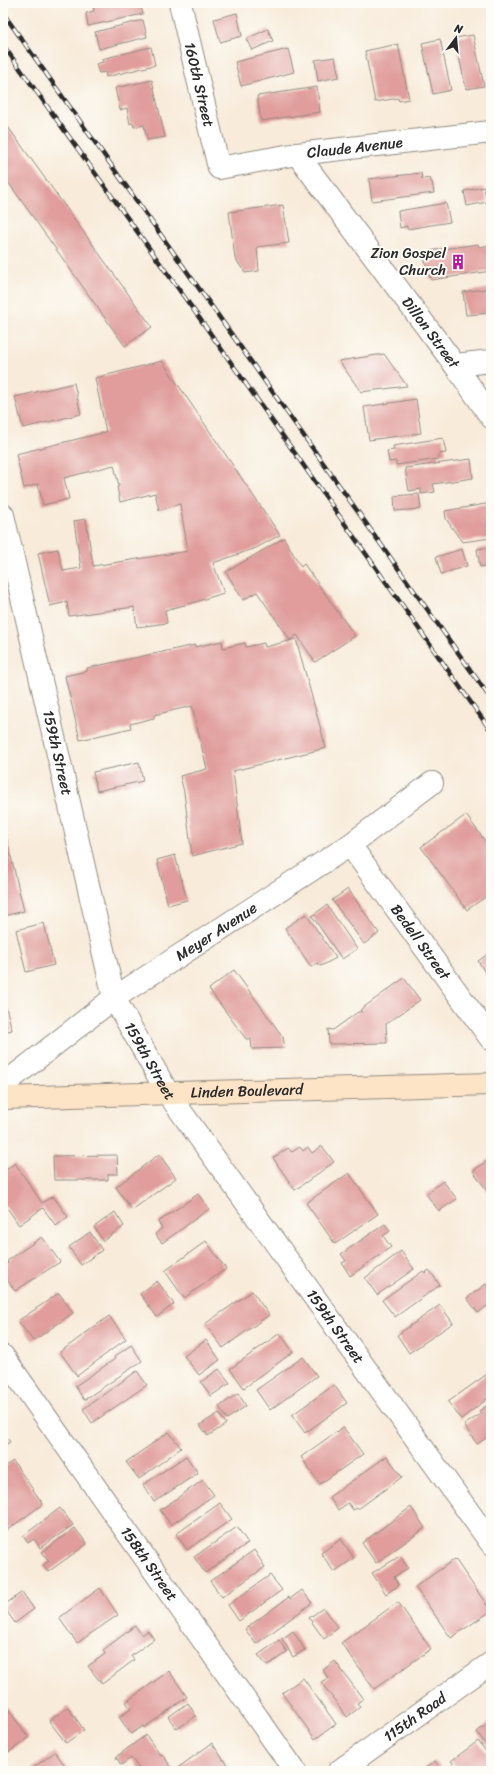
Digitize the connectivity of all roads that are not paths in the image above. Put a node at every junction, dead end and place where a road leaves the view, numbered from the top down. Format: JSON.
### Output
{"nodes":[{"id":1,"x":180,"y":3,"type":"edge"},
{"id":2,"x":491,"y":132,"type":"edge"},
{"id":3,"x":297,"y":154,"type":"junction"},
{"id":4,"x":218,"y":168,"type":"joint"},
{"id":5,"x":491,"y":361,"type":"edge"},
{"id":6,"x":455,"y":365,"type":"junction"},
{"id":7,"x":491,"y":417,"type":"edge"},
{"id":8,"x":3,"y":515,"type":"edge"},
{"id":9,"x":432,"y":783,"type":"dead end"},
{"id":10,"x":350,"y":845,"type":"junction"},
{"id":11,"x":114,"y":998,"type":"junction"},
{"id":12,"x":491,"y":1039,"type":"edge"},
{"id":13,"x":491,"y":1084,"type":"edge"},
{"id":14,"x":3,"y":1085,"type":"edge"},
{"id":15,"x":169,"y":1095,"type":"junction"},
{"id":16,"x":3,"y":1098,"type":"edge"},
{"id":17,"x":3,"y":1356,"type":"edge"},
{"id":18,"x":491,"y":1543,"type":"edge"},
{"id":19,"x":491,"y":1663,"type":"edge"},
{"id":20,"x":295,"y":1771,"type":"edge"},
{"id":21,"x":339,"y":1771,"type":"edge"}],
"edges":[{"from":1,"to":4,"type":"street","name":"160th Street"},
{"from":2,"to":3,"type":"street","name":"Claude Avenue"},
{"from":3,"to":4,"type":"street","name":"Claude Avenue"},
{"from":3,"to":6,"type":"street","name":"Dillon Street"},
{"from":5,"to":6,"type":"street"},
{"from":6,"to":7,"type":"street","name":"Dillon Street"},
{"from":8,"to":11,"type":"street","name":"159th Street"},
{"from":9,"to":10,"type":"street","name":"Meyer Avenue"},
{"from":10,"to":11,"type":"street","name":"Meyer Avenue"},
{"from":10,"to":12,"type":"street","name":"Bedell Street"},
{"from":11,"to":14,"type":"street","name":"Meyer Avenue"},
{"from":11,"to":15,"type":"street","name":"159th Street"},
{"from":13,"to":15,"type":"main road","name":"Linden Boulevard"},
{"from":15,"to":16,"type":"main road","name":"Linden Boulevard"},
{"from":15,"to":18,"type":"street","name":"159th Street"},
{"from":17,"to":20,"type":"street","name":"158th Street"},
{"from":19,"to":21,"type":"street","name":"115th Road"}]}
